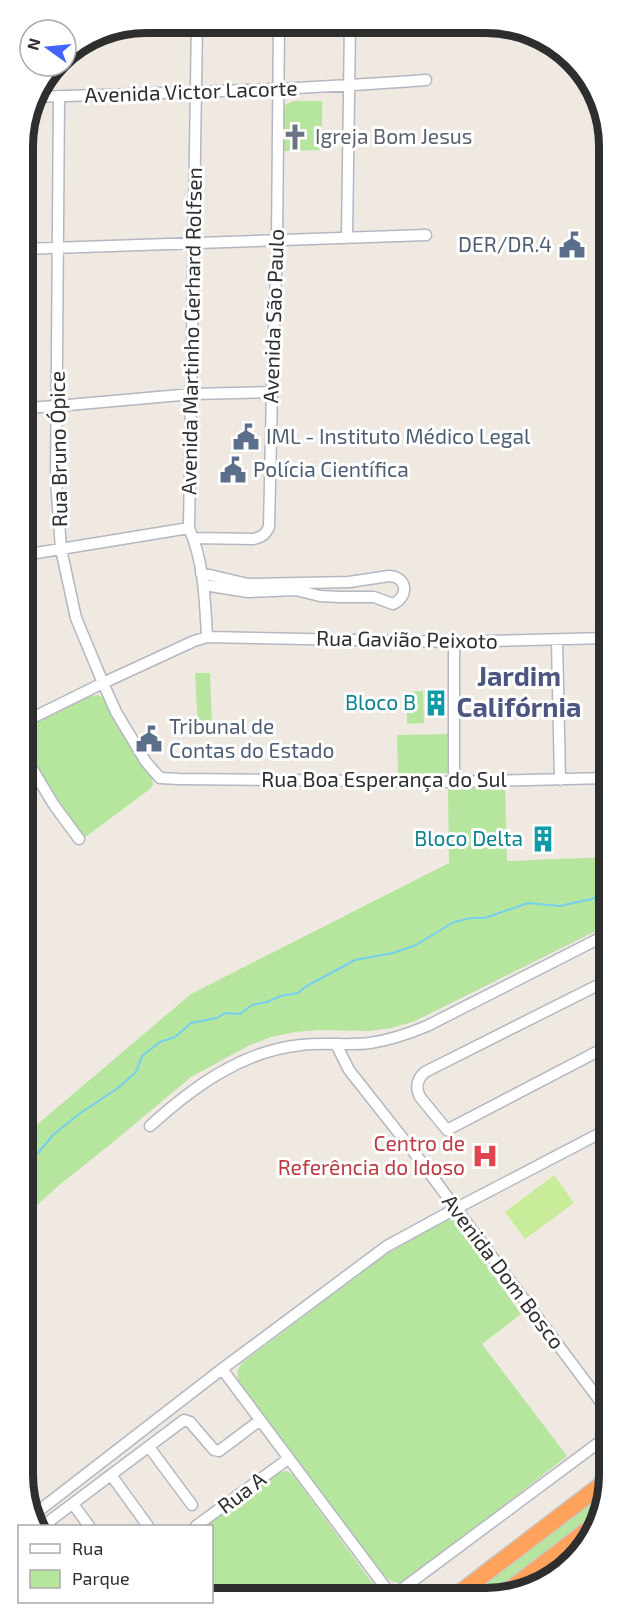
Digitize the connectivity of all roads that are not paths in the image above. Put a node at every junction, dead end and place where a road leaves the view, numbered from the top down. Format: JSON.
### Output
{"nodes":[{"id":1,"x":197,"y":33,"type":"edge"},
{"id":2,"x":279,"y":33,"type":"edge"},
{"id":3,"x":350,"y":33,"type":"edge"},
{"id":4,"x":426,"y":80,"type":"dead end"},
{"id":5,"x":349,"y":86,"type":"junction"},
{"id":6,"x":278,"y":89,"type":"junction"},
{"id":7,"x":197,"y":92,"type":"junction"},
{"id":8,"x":59,"y":96,"type":"junction"},
{"id":9,"x":45,"y":97,"type":"edge"},
{"id":10,"x":426,"y":235,"type":"dead end"},
{"id":11,"x":347,"y":237,"type":"junction"},
{"id":12,"x":277,"y":241,"type":"junction"},
{"id":13,"x":193,"y":243,"type":"junction"},
{"id":14,"x":59,"y":248,"type":"junction"},
{"id":15,"x":33,"y":249,"type":"edge"},
{"id":16,"x":272,"y":392,"type":"junction"},
{"id":17,"x":192,"y":394,"type":"junction"},
{"id":18,"x":57,"y":406,"type":"junction"},
{"id":19,"x":33,"y":407,"type":"edge"},
{"id":20,"x":191,"y":533,"type":"junction"},
{"id":21,"x":61,"y":549,"type":"junction"},
{"id":22,"x":33,"y":554,"type":"edge"},
{"id":23,"x":201,"y":573,"type":"junction"},
{"id":24,"x":204,"y":585,"type":"junction"},
{"id":25,"x":297,"y":587,"type":"junction"},
{"id":26,"x":248,"y":588,"type":"junction"},
{"id":27,"x":207,"y":637,"type":"junction"},
{"id":28,"x":599,"y":638,"type":"edge"},
{"id":29,"x":557,"y":640,"type":"junction"},
{"id":30,"x":454,"y":642,"type":"junction"},
{"id":31,"x":103,"y":683,"type":"junction"},
{"id":32,"x":33,"y":718,"type":"edge"},
{"id":33,"x":33,"y":770,"type":"edge"},
{"id":34,"x":160,"y":778,"type":"joint"},
{"id":35,"x":599,"y":778,"type":"edge"},
{"id":36,"x":560,"y":780,"type":"junction"},
{"id":37,"x":454,"y":782,"type":"junction"},
{"id":38,"x":79,"y":838,"type":"dead end"},
{"id":39,"x":599,"y":939,"type":"edge"},
{"id":40,"x":599,"y":985,"type":"edge"},
{"id":41,"x":336,"y":1044,"type":"junction"},
{"id":42,"x":599,"y":1051,"type":"edge"},
{"id":43,"x":150,"y":1126,"type":"dead end"},
{"id":44,"x":599,"y":1135,"type":"edge"},
{"id":45,"x":455,"y":1209,"type":"junction"},
{"id":46,"x":222,"y":1369,"type":"junction"},
{"id":47,"x":599,"y":1400,"type":"edge"},
{"id":48,"x":259,"y":1421,"type":"junction"},
{"id":49,"x":599,"y":1441,"type":"edge"},
{"id":50,"x":149,"y":1447,"type":"junction"},
{"id":51,"x":288,"y":1459,"type":"junction"},
{"id":52,"x":111,"y":1475,"type":"junction"},
{"id":53,"x":598,"y":1487,"type":"edge"},
{"id":54,"x":73,"y":1504,"type":"junction"},
{"id":55,"x":192,"y":1505,"type":"dead end"},
{"id":56,"x":39,"y":1510,"type":"edge"},
{"id":57,"x":46,"y":1525,"type":"edge"},
{"id":58,"x":88,"y":1525,"type":"edge"},
{"id":59,"x":147,"y":1525,"type":"edge"},
{"id":60,"x":199,"y":1525,"type":"edge"},
{"id":61,"x":582,"y":1535,"type":"edge"},
{"id":62,"x":519,"y":1583,"type":"edge"},
{"id":63,"x":388,"y":1588,"type":"edge"},
{"id":64,"x":402,"y":1588,"type":"edge"},
{"id":65,"x":466,"y":1588,"type":"edge"}],
"edges":[{"from":1,"to":7,"type":"street","name":"Avenida Martinho Gerhard Rolfsen"},
{"from":2,"to":6,"type":"street","name":"Avenida São Paulo"},
{"from":3,"to":5,"type":"street"},
{"from":4,"to":5,"type":"street","name":"Avenida Victor Lacorte"},
{"from":5,"to":6,"type":"street","name":"Avenida Victor Lacorte"},
{"from":5,"to":11,"type":"street"},
{"from":6,"to":7,"type":"street","name":"Avenida Victor Lacorte"},
{"from":6,"to":12,"type":"street","name":"Avenida São Paulo"},
{"from":7,"to":8,"type":"street","name":"Avenida Victor Lacorte"},
{"from":7,"to":13,"type":"street","name":"Avenida Martinho Gerhard Rolfsen"},
{"from":8,"to":9,"type":"street","name":"Avenida Victor Lacorte"},
{"from":8,"to":14,"type":"street","name":"Rua Bruno Ópice"},
{"from":10,"to":11,"type":"street"},
{"from":11,"to":12,"type":"street"},
{"from":12,"to":13,"type":"street"},
{"from":12,"to":16,"type":"street","name":"Avenida São Paulo"},
{"from":13,"to":14,"type":"street"},
{"from":13,"to":17,"type":"street","name":"Avenida Martinho Gerhard Rolfsen"},
{"from":14,"to":15,"type":"street"},
{"from":14,"to":18,"type":"street","name":"Rua Bruno Ópice"},
{"from":16,"to":17,"type":"street"},
{"from":16,"to":20,"type":"street","name":"Avenida São Paulo"},
{"from":17,"to":18,"type":"street"},
{"from":17,"to":20,"type":"street","name":"Avenida Martinho Gerhard Rolfsen"},
{"from":18,"to":19,"type":"street"},
{"from":18,"to":21,"type":"street","name":"Rua Bruno Ópice"},
{"from":20,"to":21,"type":"street"},
{"from":20,"to":23,"type":"street","name":"Avenida Martinho Gerhard Rolfsen"},
{"from":21,"to":22,"type":"street"},
{"from":21,"to":31,"type":"street","name":"Rua Bruno Ópice"},
{"from":23,"to":24,"type":"street","name":"Avenida Martinho Gerhard Rolfsen"},
{"from":23,"to":26,"type":"street"},
{"from":24,"to":26,"type":"street"},
{"from":24,"to":27,"type":"street","name":"Avenida Martinho Gerhard Rolfsen"},
{"from":25,"to":25,"type":"street"},
{"from":25,"to":26,"type":"street"},
{"from":27,"to":30,"type":"street","name":"Rua Gavião Peixoto"},
{"from":27,"to":31,"type":"street"},
{"from":28,"to":29,"type":"street","name":"Rua Gavião Peixoto"},
{"from":29,"to":30,"type":"street","name":"Rua Gavião Peixoto"},
{"from":29,"to":36,"type":"street"},
{"from":30,"to":37,"type":"street"},
{"from":31,"to":32,"type":"street"},
{"from":31,"to":34,"type":"street","name":"Rua Bruno Ópice"},
{"from":33,"to":38,"type":"street"},
{"from":34,"to":37,"type":"street","name":"Rua Boa Esperança do Sul"},
{"from":35,"to":36,"type":"street","name":"Rua Boa Esperança do Sul"},
{"from":36,"to":37,"type":"street","name":"Rua Boa Esperança do Sul"},
{"from":39,"to":41,"type":"street"},
{"from":40,"to":42,"type":"street"},
{"from":41,"to":43,"type":"street"},
{"from":41,"to":45,"type":"street","name":"Avenida Dom Bosco"},
{"from":44,"to":45,"type":"street"},
{"from":45,"to":46,"type":"street"},
{"from":45,"to":47,"type":"street","name":"Avenida Dom Bosco"},
{"from":46,"to":48,"type":"street"},
{"from":46,"to":56,"type":"street"},
{"from":48,"to":50,"type":"street"},
{"from":48,"to":51,"type":"street"},
{"from":49,"to":64,"type":"street"},
{"from":50,"to":52,"type":"street"},
{"from":50,"to":55,"type":"street"},
{"from":51,"to":60,"type":"street","name":"Rua A"},
{"from":51,"to":63,"type":"street"},
{"from":52,"to":54,"type":"street"},
{"from":52,"to":59,"type":"street"},
{"from":53,"to":65,"type":"highway"},
{"from":54,"to":57,"type":"street"},
{"from":54,"to":58,"type":"street"},
{"from":61,"to":62,"type":"highway"}]}
